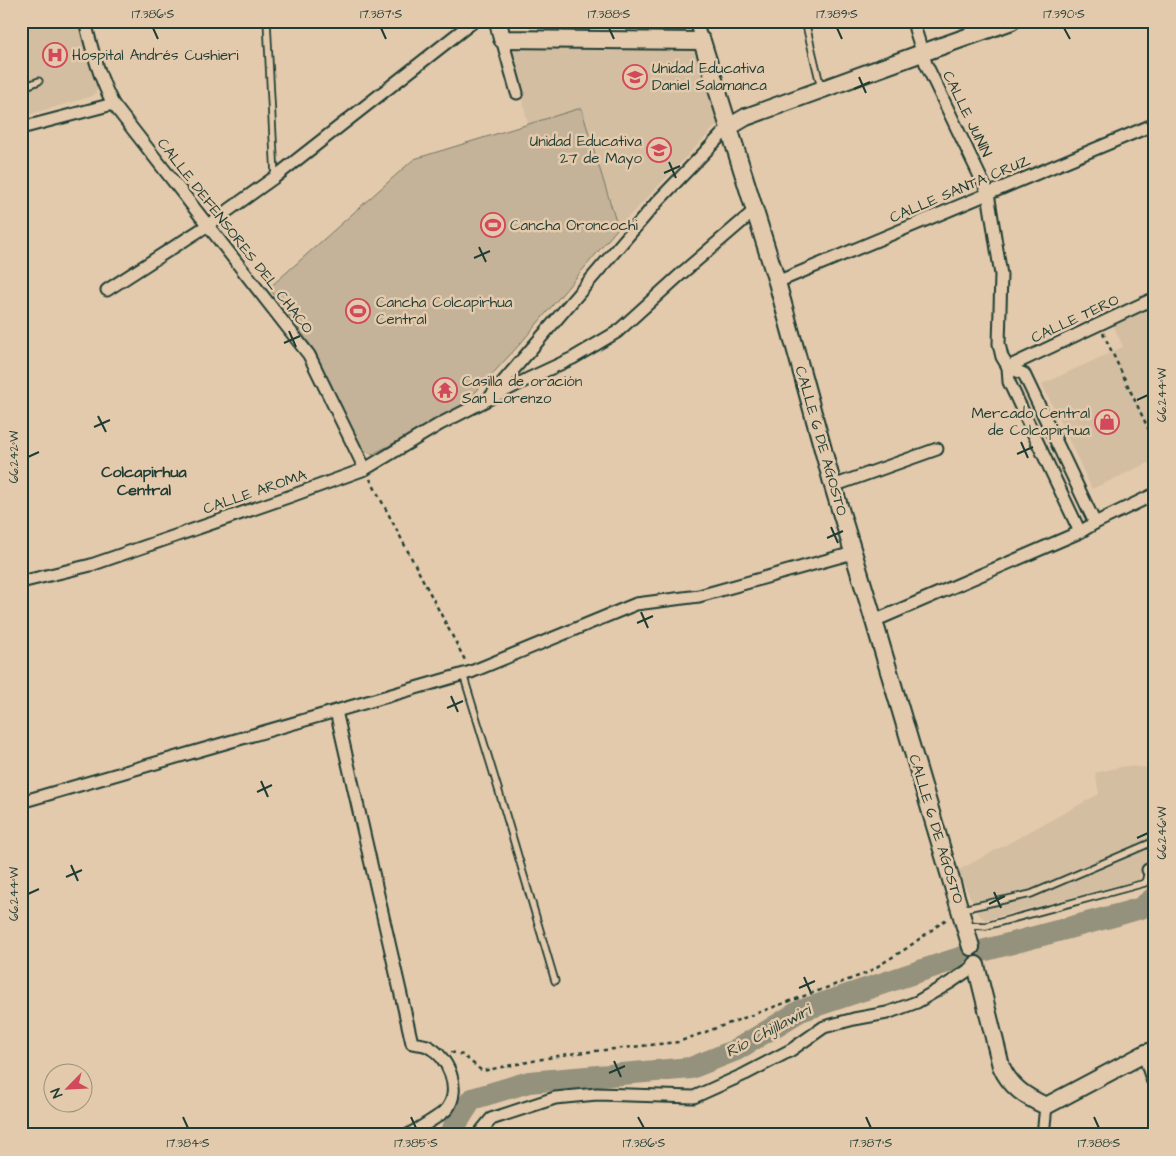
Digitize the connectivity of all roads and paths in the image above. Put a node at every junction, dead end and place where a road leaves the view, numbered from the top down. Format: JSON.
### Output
{"nodes":[{"id":1,"x":85,"y":21,"type":"edge"},
{"id":2,"x":266,"y":21,"type":"edge"},
{"id":3,"x":474,"y":21,"type":"edge"},
{"id":4,"x":498,"y":21,"type":"edge"},
{"id":5,"x":696,"y":21,"type":"edge"},
{"id":6,"x":805,"y":21,"type":"edge"},
{"id":7,"x":914,"y":21,"type":"edge"},
{"id":8,"x":1012,"y":21,"type":"edge"},
{"id":9,"x":502,"y":39,"type":"junction"},
{"id":10,"x":702,"y":40,"type":"junction"},
{"id":11,"x":922,"y":52,"type":"junction"},
{"id":12,"x":39,"y":81,"type":"dead end"},
{"id":13,"x":21,"y":88,"type":"edge"},
{"id":14,"x":822,"y":90,"type":"junction"},
{"id":15,"x":517,"y":93,"type":"dead end"},
{"id":16,"x":113,"y":104,"type":"junction"},
{"id":17,"x":1155,"y":124,"type":"edge"},
{"id":18,"x":729,"y":127,"type":"junction"},
{"id":19,"x":21,"y":128,"type":"edge"},
{"id":20,"x":274,"y":178,"type":"junction"},
{"id":21,"x":988,"y":193,"type":"junction"},
{"id":22,"x":754,"y":211,"type":"junction"},
{"id":23,"x":208,"y":225,"type":"junction"},
{"id":24,"x":777,"y":282,"type":"junction"},
{"id":25,"x":107,"y":290,"type":"dead end"},
{"id":26,"x":1155,"y":298,"type":"edge"},
{"id":27,"x":1099,"y":324,"type":"junction"},
{"id":28,"x":1008,"y":367,"type":"junction"},
{"id":29,"x":487,"y":401,"type":"junction"},
{"id":30,"x":1155,"y":443,"type":"edge"},
{"id":31,"x":937,"y":449,"type":"dead end"},
{"id":32,"x":365,"y":469,"type":"junction"},
{"id":33,"x":833,"y":486,"type":"junction"},
{"id":34,"x":1155,"y":494,"type":"edge"},
{"id":35,"x":1095,"y":523,"type":"junction"},
{"id":36,"x":1080,"y":532,"type":"junction"},
{"id":37,"x":853,"y":553,"type":"junction"},
{"id":38,"x":21,"y":582,"type":"edge"},
{"id":39,"x":874,"y":621,"type":"junction"},
{"id":40,"x":467,"y":673,"type":"junction"},
{"id":41,"x":336,"y":711,"type":"junction"},
{"id":42,"x":21,"y":802,"type":"edge"},
{"id":43,"x":1155,"y":841,"type":"edge"},
{"id":44,"x":1151,"y":869,"type":"edge"},
{"id":45,"x":962,"y":917,"type":"junction"},
{"id":46,"x":971,"y":947,"type":"dead end"},
{"id":47,"x":976,"y":965,"type":"joint"},
{"id":48,"x":555,"y":981,"type":"dead end"},
{"id":49,"x":427,"y":1046,"type":"junction"},
{"id":50,"x":1150,"y":1052,"type":"edge"},
{"id":51,"x":1155,"y":1080,"type":"edge"},
{"id":52,"x":1046,"y":1106,"type":"junction"},
{"id":53,"x":408,"y":1135,"type":"edge"},
{"id":54,"x":478,"y":1135,"type":"edge"},
{"id":55,"x":1043,"y":1135,"type":"edge"}],
"edges":[{"from":1,"to":16,"type":"street","name":"CALLE DEFENSORES DEL CHACO"},
{"from":2,"to":20,"type":"lane"},
{"from":3,"to":20,"type":"street"},
{"from":4,"to":9,"type":"main road"},
{"from":5,"to":10,"type":"street","name":"CALLE 6 DE AGOSTO"},
{"from":6,"to":14,"type":"lane"},
{"from":7,"to":11,"type":"street","name":"CALLE JUNÍN"},
{"from":8,"to":11,"type":"main road"},
{"from":9,"to":10,"type":"main road"},
{"from":9,"to":15,"type":"street"},
{"from":10,"to":18,"type":"main road","name":"CALLE 6 DE AGOSTO"},
{"from":11,"to":14,"type":"main road"},
{"from":11,"to":21,"type":"street","name":"CALLE JUNÍN"},
{"from":12,"to":13,"type":"lane"},
{"from":14,"to":18,"type":"main road"},
{"from":16,"to":19,"type":"street"},
{"from":16,"to":23,"type":"street","name":"CALLE DEFENSORES DEL CHACO"},
{"from":17,"to":21,"type":"street","name":"CALLE SANTA CRUZ"},
{"from":18,"to":22,"type":"main road","name":"CALLE 6 DE AGOSTO"},
{"from":18,"to":29,"type":"street"},
{"from":20,"to":23,"type":"street"},
{"from":21,"to":24,"type":"street","name":"CALLE SANTA CRUZ"},
{"from":21,"to":28,"type":"street","name":"CALLE JUNÍN"},
{"from":22,"to":24,"type":"main road","name":"CALLE 6 DE AGOSTO"},
{"from":22,"to":29,"type":"street","name":"CALLE AROMA"},
{"from":23,"to":25,"type":"street"},
{"from":23,"to":32,"type":"street","name":"CALLE DEFENSORES DEL CHACO"},
{"from":24,"to":33,"type":"main road","name":"CALLE 6 DE AGOSTO"},
{"from":26,"to":27,"type":"street","name":"CALLE TERO"},
{"from":27,"to":28,"type":"street","name":"CALLE TERO"},
{"from":27,"to":30,"type":"path"},
{"from":28,"to":35,"type":"street"},
{"from":28,"to":36,"type":"street","name":"CALLE JUNÍN"},
{"from":29,"to":32,"type":"street","name":"CALLE AROMA"},
{"from":31,"to":33,"type":"street"},
{"from":32,"to":38,"type":"street","name":"CALLE AROMA"},
{"from":32,"to":40,"type":"path"},
{"from":33,"to":37,"type":"main road","name":"CALLE 6 DE AGOSTO"},
{"from":34,"to":35,"type":"street"},
{"from":35,"to":36,"type":"street"},
{"from":36,"to":39,"type":"street"},
{"from":37,"to":39,"type":"main road","name":"CALLE 6 DE AGOSTO"},
{"from":37,"to":40,"type":"street"},
{"from":39,"to":45,"type":"main road","name":"CALLE 6 DE AGOSTO"},
{"from":40,"to":41,"type":"street"},
{"from":40,"to":48,"type":"lane"},
{"from":41,"to":42,"type":"street"},
{"from":41,"to":49,"type":"street"},
{"from":43,"to":45,"type":"lane"},
{"from":44,"to":45,"type":"lane"},
{"from":45,"to":46,"type":"main road","name":"CALLE 6 DE AGOSTO"},
{"from":45,"to":49,"type":"path"},
{"from":47,"to":52,"type":"main road"},
{"from":47,"to":54,"type":"street"},
{"from":49,"to":53,"type":"street"},
{"from":50,"to":51,"type":"main road"},
{"from":50,"to":52,"type":"main road"},
{"from":52,"to":55,"type":"street"}]}
